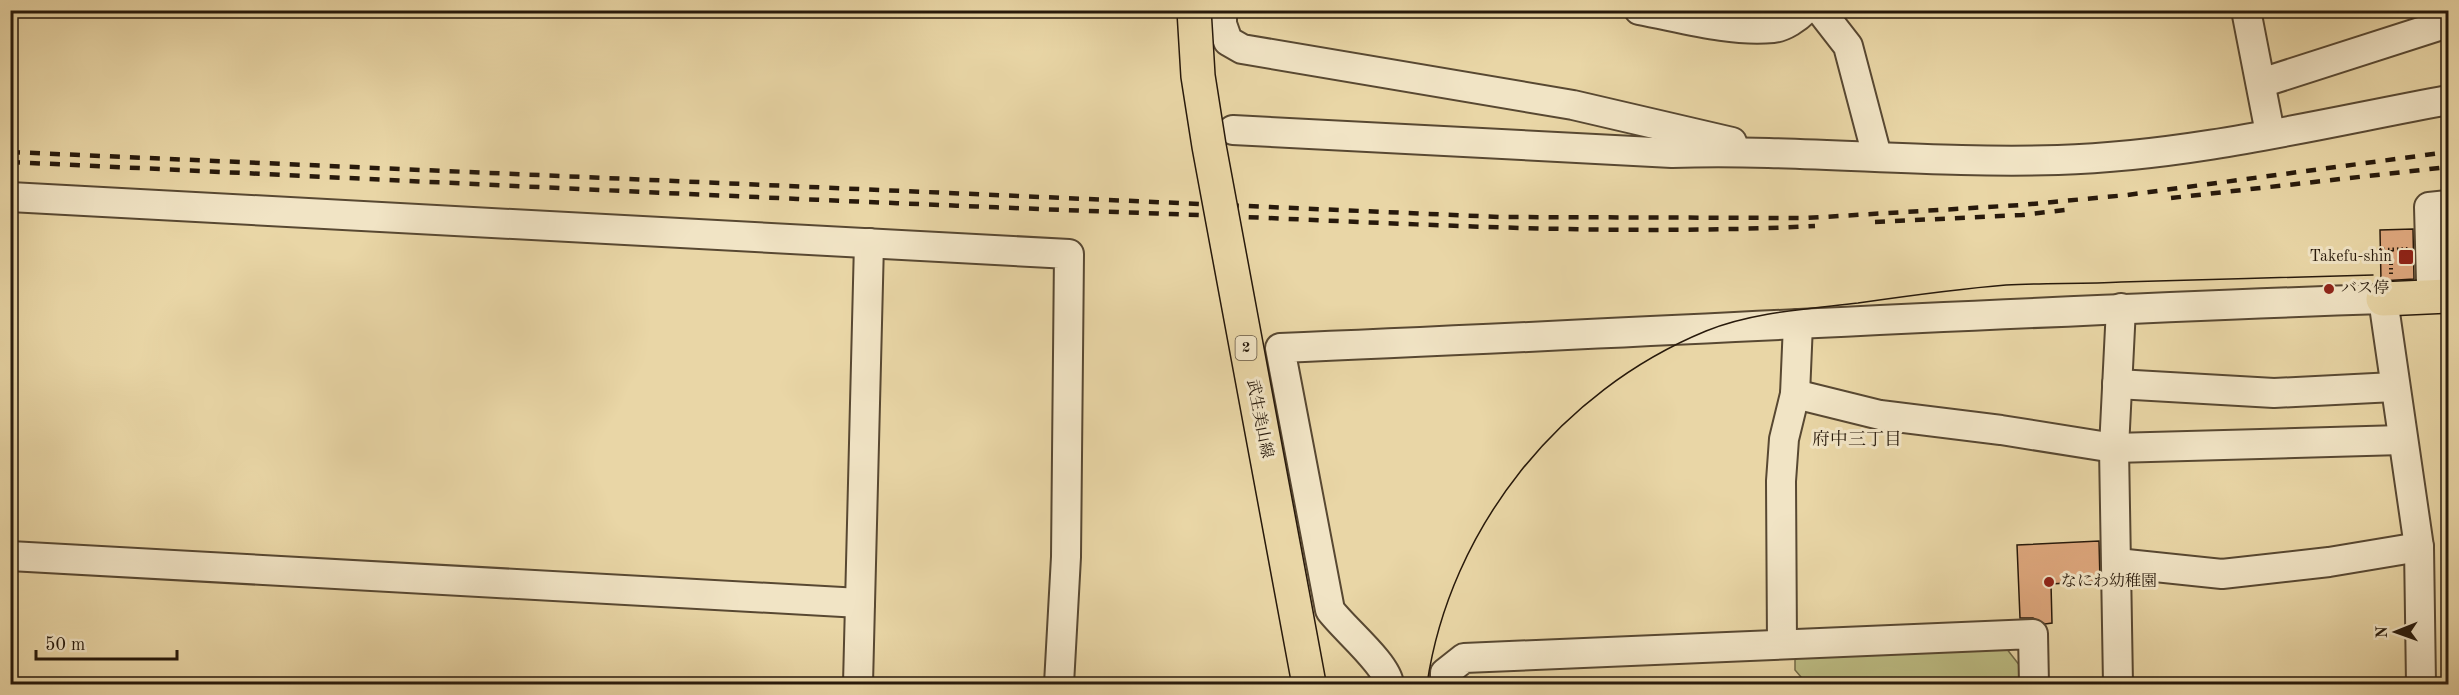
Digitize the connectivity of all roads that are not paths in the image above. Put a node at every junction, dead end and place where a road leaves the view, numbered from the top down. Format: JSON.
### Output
{"nodes":[{"id":1,"x":1194,"y":10,"type":"edge"},
{"id":2,"x":1222,"y":10,"type":"edge"},
{"id":3,"x":1639,"y":10,"type":"edge"},
{"id":4,"x":1805,"y":10,"type":"edge"},
{"id":5,"x":1820,"y":10,"type":"edge"},
{"id":6,"x":2246,"y":10,"type":"edge"},
{"id":7,"x":2448,"y":23,"type":"edge"},
{"id":8,"x":2260,"y":84,"type":"junction"},
{"id":9,"x":2448,"y":100,"type":"edge"},
{"id":10,"x":1233,"y":130,"type":"dead end"},
{"id":11,"x":2270,"y":133,"type":"junction"},
{"id":12,"x":1733,"y":151,"type":"junction"},
{"id":13,"x":1877,"y":156,"type":"junction"},
{"id":14,"x":10,"y":197,"type":"edge"},
{"id":15,"x":2448,"y":205,"type":"edge"},
{"id":16,"x":2448,"y":229,"type":"edge"},
{"id":17,"x":869,"y":243,"type":"junction"},
{"id":18,"x":2387,"y":288,"type":"junction"},
{"id":19,"x":2443,"y":288,"type":"edge"},
{"id":20,"x":2121,"y":308,"type":"junction"},
{"id":21,"x":1798,"y":324,"type":"junction"},
{"id":22,"x":2117,"y":384,"type":"junction"},
{"id":23,"x":2394,"y":387,"type":"junction"},
{"id":24,"x":1795,"y":394,"type":"junction"},
{"id":25,"x":2402,"y":440,"type":"junction"},
{"id":26,"x":2114,"y":448,"type":"junction"},
{"id":27,"x":2419,"y":547,"type":"junction"},
{"id":28,"x":10,"y":556,"type":"edge"},
{"id":29,"x":2117,"y":563,"type":"junction"},
{"id":30,"x":860,"y":603,"type":"junction"},
{"id":31,"x":1782,"y":643,"type":"junction"},
{"id":32,"x":858,"y":684,"type":"edge"},
{"id":33,"x":1059,"y":684,"type":"edge"},
{"id":34,"x":1309,"y":684,"type":"edge"},
{"id":35,"x":1389,"y":684,"type":"edge"},
{"id":36,"x":1445,"y":684,"type":"edge"},
{"id":37,"x":2034,"y":684,"type":"edge"},
{"id":38,"x":2118,"y":684,"type":"edge"},
{"id":39,"x":2421,"y":684,"type":"edge"}],
"edges":[{"from":1,"to":34,"type":"main road","name":"武生美山線","number":"2","bridge":true},
{"from":2,"to":12,"type":"street"},
{"from":3,"to":4,"type":"street"},
{"from":5,"to":13,"type":"street"},
{"from":6,"to":8,"type":"street"},
{"from":7,"to":8,"type":"street"},
{"from":8,"to":11,"type":"street"},
{"from":9,"to":11,"type":"street"},
{"from":10,"to":12,"type":"street"},
{"from":11,"to":13,"type":"street"},
{"from":12,"to":13,"type":"street"},
{"from":14,"to":17,"type":"street"},
{"from":15,"to":19,"type":"street"},
{"from":16,"to":19,"type":"street"},
{"from":17,"to":30,"type":"street"},
{"from":17,"to":33,"type":"street"},
{"from":18,"to":19,"type":"main road"},
{"from":18,"to":20,"type":"street"},
{"from":18,"to":23,"type":"street"},
{"from":20,"to":21,"type":"street"},
{"from":20,"to":22,"type":"street"},
{"from":21,"to":24,"type":"street"},
{"from":21,"to":35,"type":"street"},
{"from":22,"to":23,"type":"street"},
{"from":22,"to":26,"type":"street"},
{"from":23,"to":25,"type":"street"},
{"from":24,"to":26,"type":"street"},
{"from":24,"to":31,"type":"street"},
{"from":25,"to":26,"type":"street"},
{"from":25,"to":27,"type":"street"},
{"from":26,"to":29,"type":"street"},
{"from":27,"to":29,"type":"street"},
{"from":27,"to":39,"type":"street"},
{"from":28,"to":30,"type":"street"},
{"from":29,"to":38,"type":"street"},
{"from":30,"to":32,"type":"street"},
{"from":31,"to":36,"type":"street"},
{"from":31,"to":37,"type":"street"}]}
